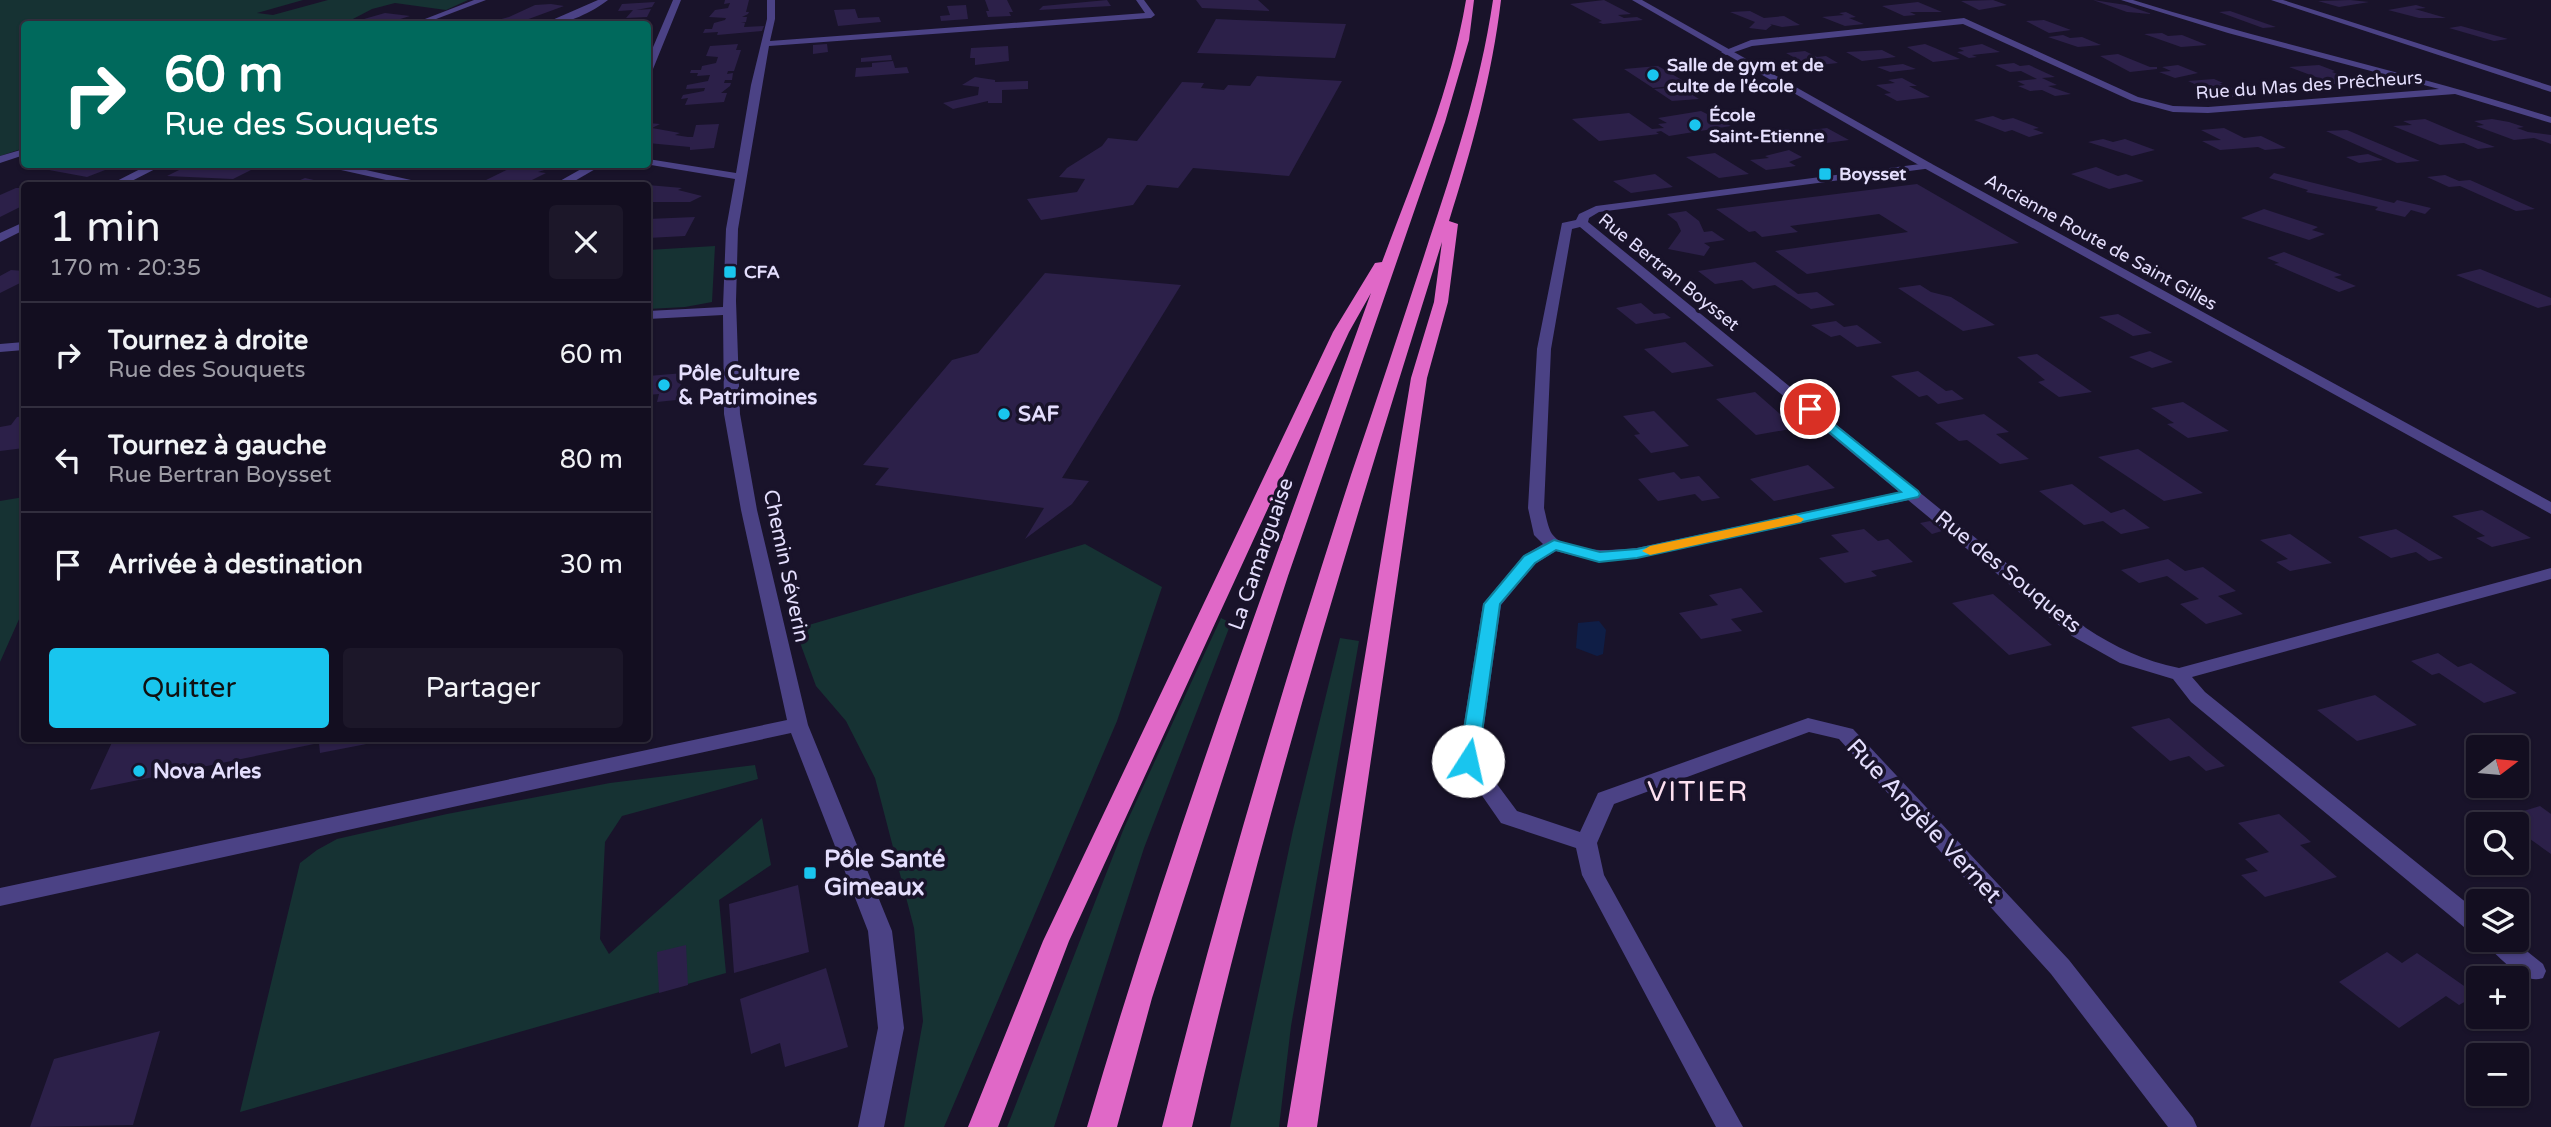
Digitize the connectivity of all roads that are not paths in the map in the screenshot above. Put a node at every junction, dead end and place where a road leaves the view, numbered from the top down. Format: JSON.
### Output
{"nodes":[{"id":1,"x":482,"y":0,"type":"edge"},
{"id":2,"x":604,"y":0,"type":"edge"},
{"id":3,"x":677,"y":0,"type":"edge"},
{"id":4,"x":771,"y":0,"type":"edge"},
{"id":5,"x":1140,"y":0,"type":"edge"},
{"id":6,"x":1470,"y":0,"type":"edge"},
{"id":7,"x":1497,"y":0,"type":"edge"},
{"id":8,"x":1636,"y":0,"type":"edge"},
{"id":9,"x":2125,"y":0,"type":"edge"},
{"id":10,"x":2275,"y":0,"type":"edge"},
{"id":11,"x":424,"y":21,"type":"edge"},
{"id":12,"x":556,"y":21,"type":"edge"},
{"id":13,"x":765,"y":44,"type":"junction"},
{"id":14,"x":1726,"y":52,"type":"junction"},
{"id":15,"x":651,"y":62,"type":"edge"},
{"id":16,"x":2551,"y":89,"type":"edge"},
{"id":17,"x":2454,"y":91,"type":"junction"},
{"id":18,"x":2551,"y":120,"type":"edge"},
{"id":19,"x":21,"y":153,"type":"edge"},
{"id":20,"x":0,"y":160,"type":"edge"},
{"id":21,"x":651,"y":162,"type":"edge"},
{"id":22,"x":1928,"y":166,"type":"junction"},
{"id":23,"x":151,"y":168,"type":"edge"},
{"id":24,"x":340,"y":168,"type":"edge"},
{"id":25,"x":591,"y":168,"type":"edge"},
{"id":26,"x":1458,"y":173,"type":"junction"},
{"id":27,"x":741,"y":177,"type":"junction"},
{"id":28,"x":121,"y":182,"type":"edge"},
{"id":29,"x":412,"y":182,"type":"edge"},
{"id":30,"x":564,"y":182,"type":"edge"},
{"id":31,"x":1582,"y":223,"type":"junction"},
{"id":32,"x":21,"y":227,"type":"edge"},
{"id":33,"x":1402,"y":229,"type":"junction"},
{"id":34,"x":0,"y":237,"type":"edge"},
{"id":35,"x":729,"y":311,"type":"junction"},
{"id":36,"x":651,"y":315,"type":"edge"},
{"id":37,"x":21,"y":346,"type":"edge"},
{"id":38,"x":0,"y":348,"type":"edge"},
{"id":39,"x":1913,"y":494,"type":"junction"},
{"id":40,"x":2551,"y":509,"type":"edge"},
{"id":41,"x":1554,"y":545,"type":"junction"},
{"id":42,"x":2551,"y":573,"type":"edge"},
{"id":43,"x":2179,"y":674,"type":"junction"},
{"id":44,"x":797,"y":725,"type":"junction"},
{"id":45,"x":1586,"y":843,"type":"junction"},
{"id":46,"x":0,"y":897,"type":"edge"},
{"id":47,"x":2466,"y":915,"type":"edge"},
{"id":48,"x":2511,"y":952,"type":"edge"},
{"id":49,"x":2534,"y":971,"type":"dead end"},
{"id":50,"x":871,"y":1127,"type":"edge"},
{"id":51,"x":983,"y":1127,"type":"edge"},
{"id":52,"x":1102,"y":1127,"type":"edge"},
{"id":53,"x":1177,"y":1127,"type":"edge"},
{"id":54,"x":1302,"y":1127,"type":"edge"},
{"id":55,"x":1730,"y":1127,"type":"edge"},
{"id":56,"x":2184,"y":1127,"type":"edge"}],
"edges":[{"from":1,"to":11,"type":"street"},
{"from":2,"to":12,"type":"street"},
{"from":3,"to":15,"type":"street"},
{"from":4,"to":13,"type":"street","name":"Chemin Séverin"},
{"from":5,"to":13,"type":"street"},
{"from":6,"to":33,"type":"highway","name":"La Camarguaise"},
{"from":7,"to":26,"type":"highway"},
{"from":8,"to":14,"type":"street","name":"Ancienne Route de Saint Gilles"},
{"from":9,"to":17,"type":"street"},
{"from":10,"to":16,"type":"street"},
{"from":13,"to":27,"type":"street","name":"Chemin Séverin"},
{"from":14,"to":17,"type":"street","name":"Rue du Mas des Prêcheurs"},
{"from":14,"to":22,"type":"street","name":"Ancienne Route de Saint Gilles"},
{"from":17,"to":18,"type":"street"},
{"from":19,"to":20,"type":"street"},
{"from":21,"to":27,"type":"street"},
{"from":22,"to":31,"type":"street","name":"Rue Bertran Boysset"},
{"from":22,"to":40,"type":"street","name":"Ancienne Route de Saint Gilles"},
{"from":23,"to":28,"type":"street"},
{"from":24,"to":29,"type":"street"},
{"from":25,"to":30,"type":"street"},
{"from":26,"to":53,"type":"highway"},
{"from":26,"to":54,"type":"highway"},
{"from":27,"to":35,"type":"street","name":"Chemin Séverin"},
{"from":31,"to":39,"type":"street","name":"Rue Bertran Boysset"},
{"from":31,"to":41,"type":"street"},
{"from":32,"to":34,"type":"street"},
{"from":33,"to":51,"type":"highway"},
{"from":33,"to":52,"type":"highway","name":"La Camarguaise"},
{"from":35,"to":36,"type":"street"},
{"from":35,"to":44,"type":"street","name":"Chemin Séverin"},
{"from":37,"to":38,"type":"street"},
{"from":39,"to":41,"type":"street"},
{"from":39,"to":43,"type":"street","name":"Rue des Souquets"},
{"from":41,"to":45,"type":"street"},
{"from":42,"to":43,"type":"street","name":"Rue des Souquets"},
{"from":43,"to":47,"type":"street"},
{"from":44,"to":46,"type":"street"},
{"from":44,"to":50,"type":"street","name":"Chemin Séverin"},
{"from":45,"to":55,"type":"street"},
{"from":45,"to":56,"type":"street","name":"Rue Angèle Vernet"},
{"from":48,"to":49,"type":"street"}]}
